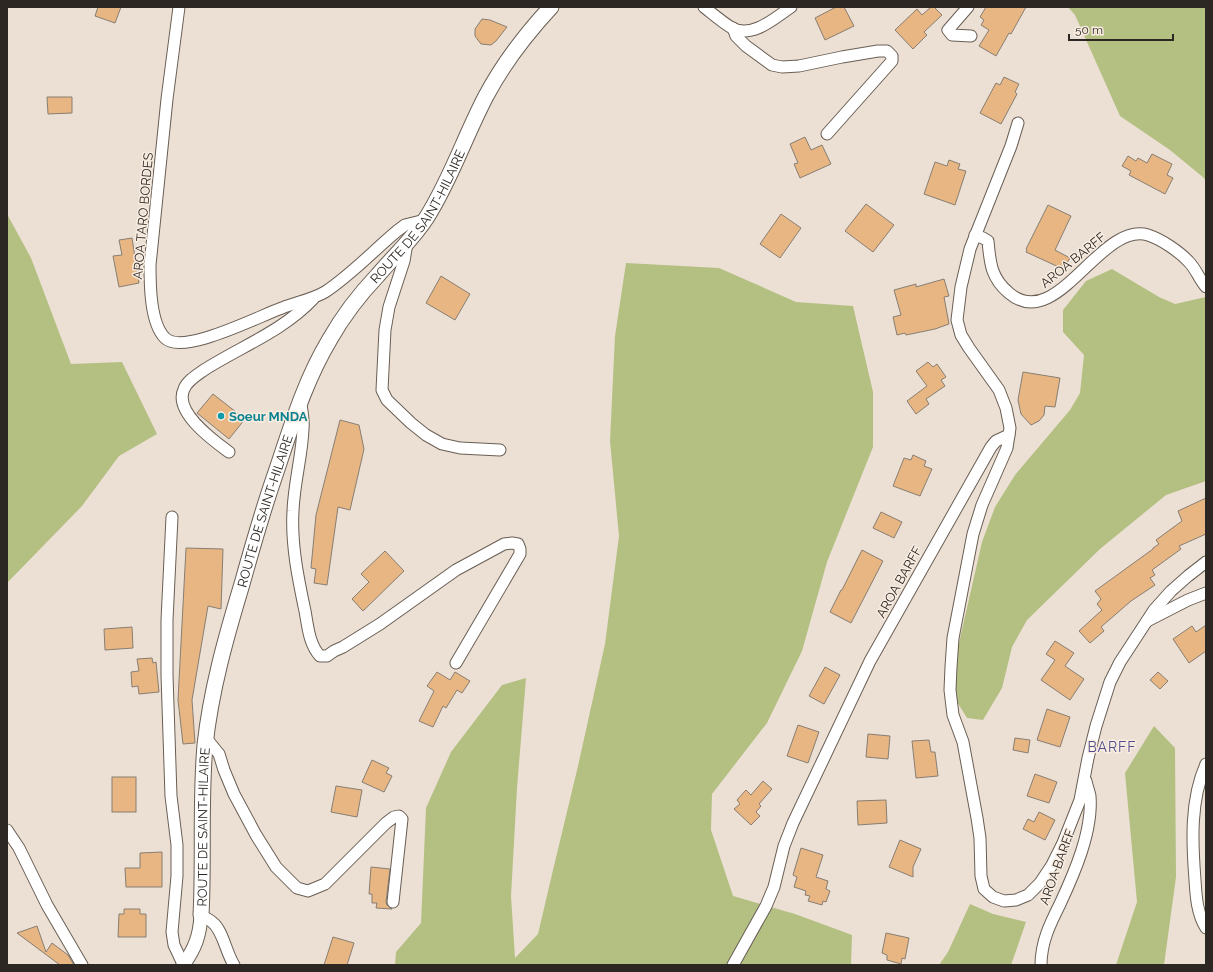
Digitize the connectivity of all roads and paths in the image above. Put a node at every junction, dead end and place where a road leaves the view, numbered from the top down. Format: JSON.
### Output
{"nodes":[{"id":1,"x":179,"y":7,"type":"edge"},
{"id":2,"x":551,"y":7,"type":"edge"},
{"id":3,"x":704,"y":7,"type":"edge"},
{"id":4,"x":791,"y":7,"type":"edge"},
{"id":5,"x":968,"y":7,"type":"edge"},
{"id":6,"x":733,"y":28,"type":"junction"},
{"id":7,"x":971,"y":36,"type":"dead end"},
{"id":8,"x":1018,"y":123,"type":"dead end"},
{"id":9,"x":827,"y":134,"type":"dead end"},
{"id":10,"x":425,"y":220,"type":"junction"},
{"id":11,"x":976,"y":235,"type":"junction"},
{"id":12,"x":407,"y":243,"type":"junction"},
{"id":13,"x":1206,"y":287,"type":"edge"},
{"id":14,"x":315,"y":297,"type":"junction"},
{"id":15,"x":300,"y":401,"type":"junction"},
{"id":16,"x":1009,"y":435,"type":"junction"},
{"id":17,"x":500,"y":450,"type":"dead end"},
{"id":18,"x":229,"y":452,"type":"dead end"},
{"id":19,"x":172,"y":517,"type":"dead end"},
{"id":20,"x":1206,"y":562,"type":"edge"},
{"id":21,"x":1206,"y":593,"type":"edge"},
{"id":22,"x":1146,"y":622,"type":"junction"},
{"id":23,"x":456,"y":663,"type":"dead end"},
{"id":24,"x":206,"y":738,"type":"junction"},
{"id":25,"x":1206,"y":764,"type":"edge"},
{"id":26,"x":1085,"y":777,"type":"junction"},
{"id":27,"x":7,"y":830,"type":"edge"},
{"id":28,"x":393,"y":902,"type":"dead end"},
{"id":29,"x":201,"y":916,"type":"junction"},
{"id":30,"x":1206,"y":928,"type":"edge"},
{"id":31,"x":82,"y":965,"type":"edge"},
{"id":32,"x":183,"y":965,"type":"edge"},
{"id":33,"x":234,"y":965,"type":"edge"},
{"id":34,"x":733,"y":965,"type":"edge"},
{"id":35,"x":1041,"y":965,"type":"edge"}],
"edges":[{"from":1,"to":14,"type":"street","name":"AROA TARO BORDES"},
{"from":2,"to":10,"type":"main road","name":"ROUTE DE SAINT-HILAIRE"},
{"from":3,"to":6,"type":"street"},
{"from":4,"to":6,"type":"street"},
{"from":5,"to":7,"type":"street"},
{"from":6,"to":9,"type":"street"},
{"from":8,"to":11,"type":"street"},
{"from":10,"to":12,"type":"main road","name":"ROUTE DE SAINT-HILAIRE"},
{"from":10,"to":14,"type":"street","name":"AROA TARO BORDES"},
{"from":11,"to":13,"type":"street","name":"AROA BARFF"},
{"from":11,"to":16,"type":"street"},
{"from":12,"to":15,"type":"main road","name":"ROUTE DE SAINT-HILAIRE"},
{"from":12,"to":17,"type":"street"},
{"from":14,"to":18,"type":"street","name":"AROA TARO BORDES"},
{"from":15,"to":23,"type":"street"},
{"from":15,"to":24,"type":"main road","name":"ROUTE DE SAINT-HILAIRE"},
{"from":16,"to":26,"type":"street"},
{"from":16,"to":34,"type":"street","name":"AROA BARFF"},
{"from":19,"to":32,"type":"street"},
{"from":20,"to":22,"type":"street"},
{"from":21,"to":22,"type":"street"},
{"from":22,"to":26,"type":"street"},
{"from":24,"to":28,"type":"street"},
{"from":24,"to":29,"type":"main road","name":"ROUTE DE SAINT-HILAIRE"},
{"from":25,"to":30,"type":"street"},
{"from":26,"to":35,"type":"street","name":"AROA BARFF"},
{"from":27,"to":31,"type":"street"},
{"from":29,"to":32,"type":"street","name":"ROUTE DE SAINT-HILAIRE"},
{"from":29,"to":33,"type":"street"}]}
